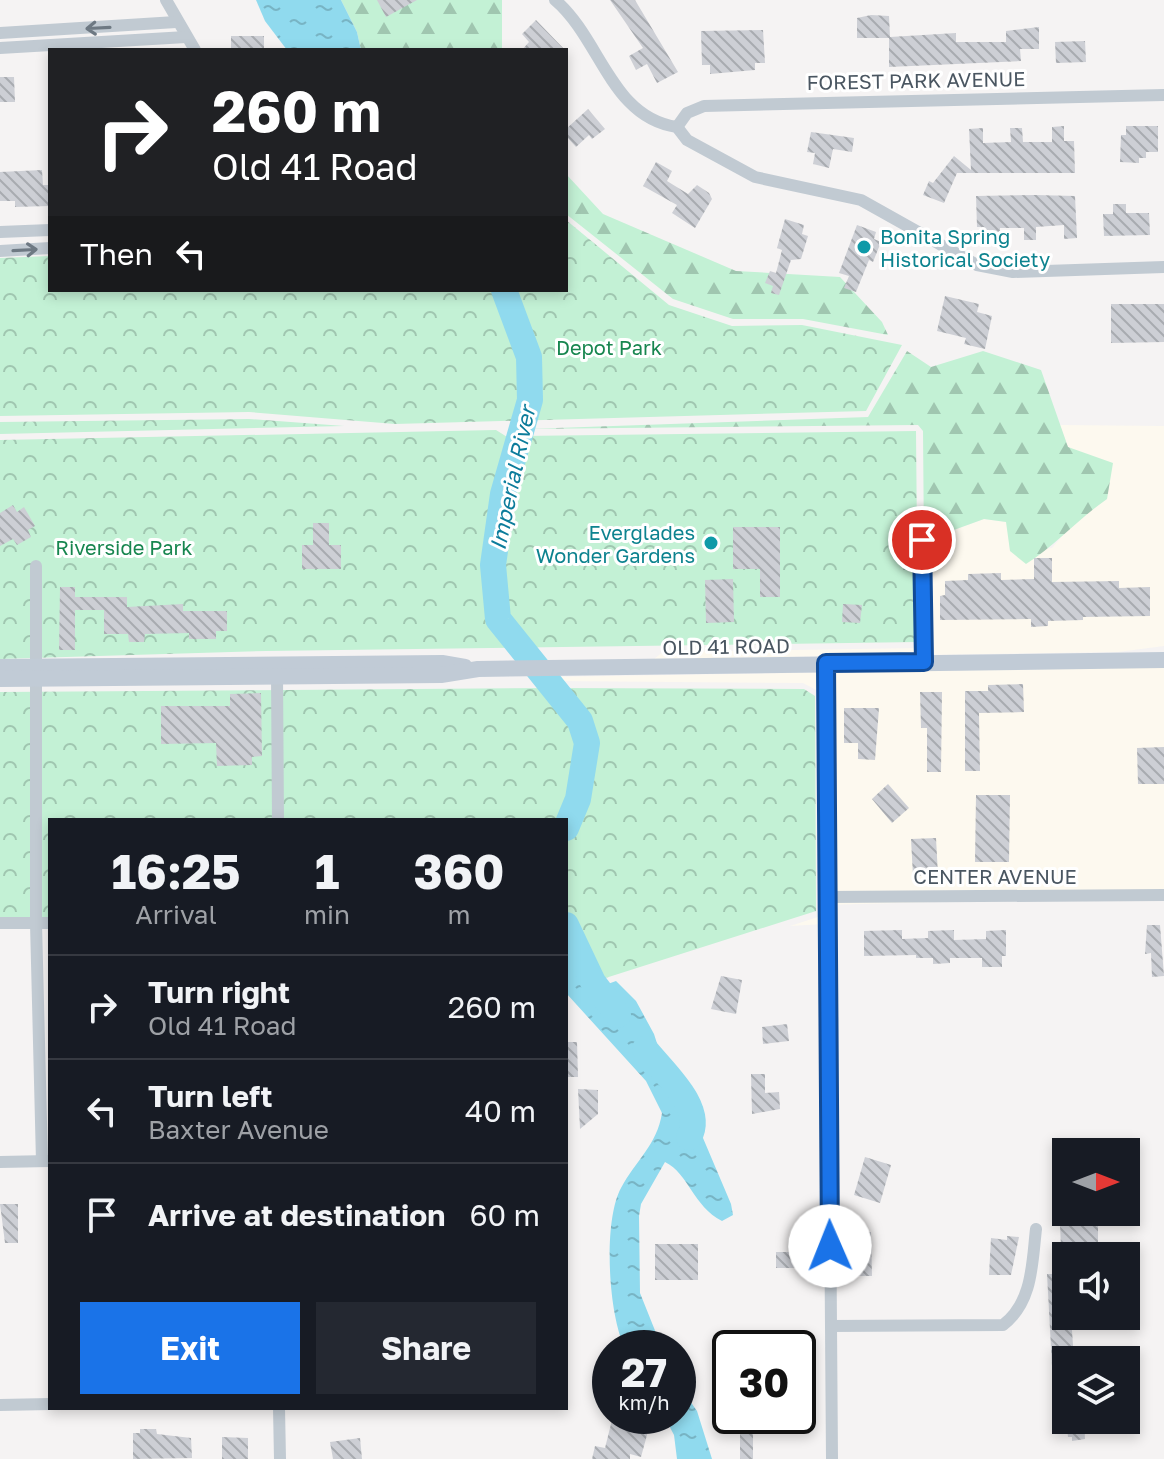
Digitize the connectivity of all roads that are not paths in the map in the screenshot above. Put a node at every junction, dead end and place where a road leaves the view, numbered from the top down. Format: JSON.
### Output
{"nodes":[{"id":1,"x":166,"y":0,"type":"edge"},
{"id":2,"x":555,"y":0,"type":"edge"},
{"id":3,"x":176,"y":22,"type":"junction"},
{"id":4,"x":0,"y":33,"type":"edge"},
{"id":5,"x":186,"y":37,"type":"junction"},
{"id":6,"x":0,"y":48,"type":"edge"},
{"id":7,"x":194,"y":48,"type":"edge"},
{"id":8,"x":1164,"y":95,"type":"edge"},
{"id":9,"x":677,"y":127,"type":"junction"},
{"id":10,"x":48,"y":230,"type":"edge"},
{"id":11,"x":0,"y":232,"type":"edge"},
{"id":12,"x":48,"y":248,"type":"edge"},
{"id":13,"x":0,"y":251,"type":"edge"},
{"id":14,"x":1164,"y":267,"type":"edge"},
{"id":15,"x":922,"y":540,"type":"dead end"},
{"id":16,"x":36,"y":566,"type":"dead end"},
{"id":17,"x":1164,"y":654,"type":"edge"},
{"id":18,"x":1119,"y":660,"type":"junction"},
{"id":19,"x":1164,"y":660,"type":"edge"},
{"id":20,"x":924,"y":662,"type":"junction"},
{"id":21,"x":826,"y":663,"type":"junction"},
{"id":22,"x":0,"y":667,"type":"edge"},
{"id":23,"x":478,"y":669,"type":"junction"},
{"id":24,"x":36,"y":672,"type":"junction"},
{"id":25,"x":277,"y":676,"type":"junction"},
{"id":26,"x":0,"y":679,"type":"edge"},
{"id":27,"x":278,"y":818,"type":"edge"},
{"id":28,"x":1164,"y":895,"type":"edge"},
{"id":29,"x":827,"y":897,"type":"junction"},
{"id":30,"x":0,"y":923,"type":"edge"},
{"id":31,"x":36,"y":923,"type":"junction"},
{"id":32,"x":48,"y":923,"type":"edge"},
{"id":33,"x":46,"y":1161,"type":"edge"},
{"id":34,"x":0,"y":1162,"type":"edge"},
{"id":35,"x":1036,"y":1229,"type":"dead end"},
{"id":36,"x":831,"y":1326,"type":"junction"},
{"id":37,"x":48,"y":1404,"type":"edge"},
{"id":38,"x":0,"y":1405,"type":"edge"},
{"id":39,"x":279,"y":1410,"type":"edge"},
{"id":40,"x":280,"y":1459,"type":"edge"},
{"id":41,"x":832,"y":1459,"type":"edge"}],
"edges":[{"from":1,"to":3,"type":"street"},
{"from":2,"to":9,"type":"street"},
{"from":3,"to":4,"type":"street","one_way":true},
{"from":3,"to":5,"type":"street"},
{"from":5,"to":6,"type":"street"},
{"from":5,"to":7,"type":"street"},
{"from":8,"to":9,"type":"street","name":"FOREST PARK AVENUE"},
{"from":9,"to":14,"type":"street"},
{"from":10,"to":11,"type":"street"},
{"from":13,"to":12,"type":"street","one_way":true},
{"from":15,"to":20,"type":"street"},
{"from":16,"to":24,"type":"street"},
{"from":17,"to":18,"type":"street","name":"OLD 41 ROAD"},
{"from":18,"to":19,"type":"street","name":"OLD 41 ROAD"},
{"from":18,"to":20,"type":"street","name":"OLD 41 ROAD"},
{"from":20,"to":21,"type":"street","name":"OLD 41 ROAD"},
{"from":21,"to":23,"type":"street","name":"OLD 41 ROAD"},
{"from":21,"to":29,"type":"street"},
{"from":22,"to":24,"type":"street","name":"OLD 41 ROAD"},
{"from":23,"to":24,"type":"street","name":"OLD 41 ROAD"},
{"from":23,"to":25,"type":"street","name":"OLD 41 ROAD"},
{"from":24,"to":25,"type":"street","name":"OLD 41 ROAD"},
{"from":24,"to":26,"type":"street","name":"OLD 41 ROAD"},
{"from":24,"to":31,"type":"street"},
{"from":25,"to":27,"type":"street"},
{"from":28,"to":29,"type":"street","name":"CENTER AVENUE"},
{"from":29,"to":36,"type":"street"},
{"from":30,"to":31,"type":"street"},
{"from":31,"to":32,"type":"street"},
{"from":31,"to":33,"type":"street"},
{"from":33,"to":34,"type":"street"},
{"from":35,"to":36,"type":"street"},
{"from":36,"to":41,"type":"street"},
{"from":37,"to":38,"type":"street"},
{"from":39,"to":40,"type":"street"}]}
